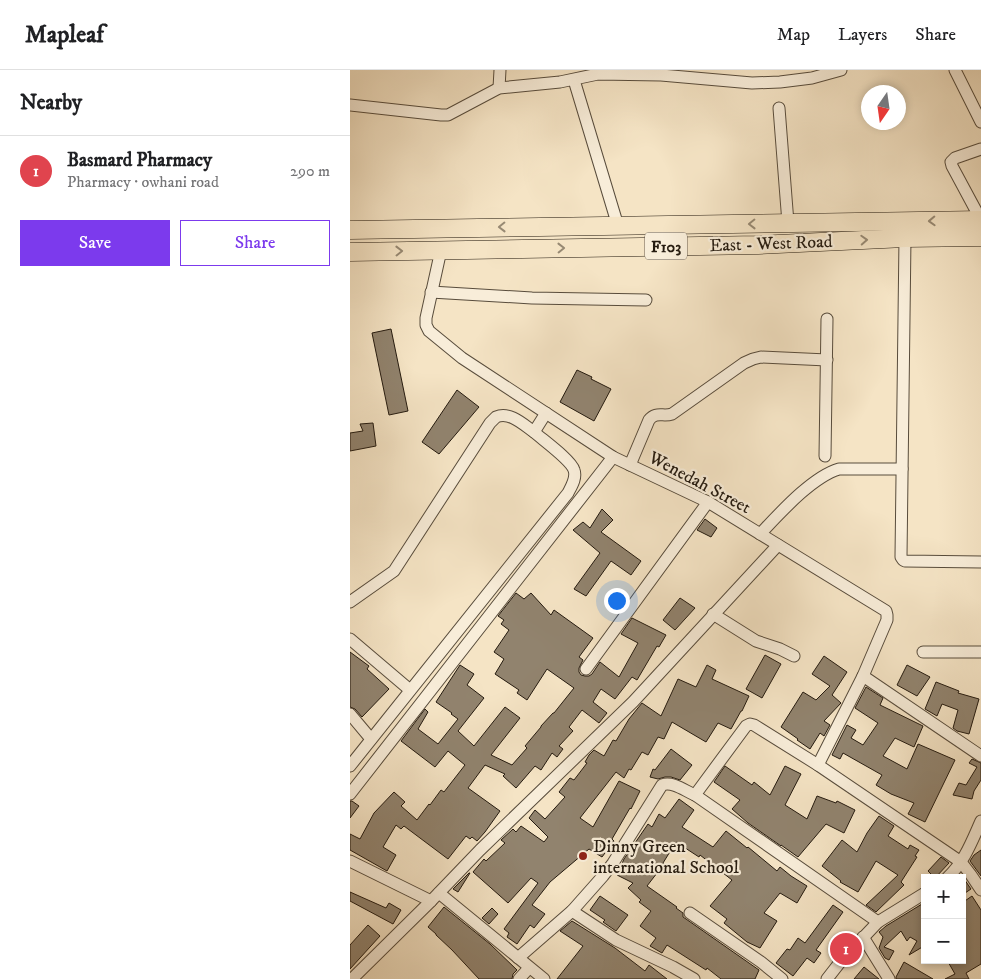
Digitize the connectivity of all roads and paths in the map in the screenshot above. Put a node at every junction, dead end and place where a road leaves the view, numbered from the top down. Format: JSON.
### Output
{"nodes":[{"id":1,"x":500,"y":70,"type":"edge"},
{"id":2,"x":840,"y":70,"type":"edge"},
{"id":3,"x":955,"y":70,"type":"edge"},
{"id":4,"x":598,"y":72,"type":"edge"},
{"id":5,"x":662,"y":72,"type":"edge"},
{"id":6,"x":574,"y":80,"type":"junction"},
{"id":7,"x":499,"y":88,"type":"junction"},
{"id":8,"x":350,"y":105,"type":"edge"},
{"id":9,"x":779,"y":108,"type":"dead end"},
{"id":10,"x":981,"y":122,"type":"edge"},
{"id":11,"x":981,"y":149,"type":"edge"},
{"id":12,"x":981,"y":220,"type":"edge"},
{"id":13,"x":788,"y":223,"type":"junction"},
{"id":14,"x":618,"y":226,"type":"junction"},
{"id":15,"x":350,"y":230,"type":"edge"},
{"id":16,"x":981,"y":237,"type":"edge"},
{"id":17,"x":905,"y":238,"type":"junction"},
{"id":18,"x":441,"y":250,"type":"junction"},
{"id":19,"x":350,"y":252,"type":"edge"},
{"id":20,"x":431,"y":292,"type":"junction"},
{"id":21,"x":646,"y":300,"type":"dead end"},
{"id":22,"x":827,"y":319,"type":"dead end"},
{"id":23,"x":827,"y":360,"type":"junction"},
{"id":24,"x":546,"y":413,"type":"junction"},
{"id":25,"x":534,"y":432,"type":"junction"},
{"id":26,"x":825,"y":456,"type":"dead end"},
{"id":27,"x":613,"y":457,"type":"junction"},
{"id":28,"x":630,"y":465,"type":"junction"},
{"id":29,"x":902,"y":469,"type":"junction"},
{"id":30,"x":708,"y":502,"type":"junction"},
{"id":31,"x":760,"y":534,"type":"junction"},
{"id":32,"x":778,"y":545,"type":"junction"},
{"id":33,"x":981,"y":562,"type":"edge"},
{"id":34,"x":350,"y":602,"type":"edge"},
{"id":35,"x":713,"y":614,"type":"junction"},
{"id":36,"x":350,"y":639,"type":"edge"},
{"id":37,"x":923,"y":652,"type":"dead end"},
{"id":38,"x":981,"y":652,"type":"edge"},
{"id":39,"x":794,"y":656,"type":"dead end"},
{"id":40,"x":586,"y":668,"type":"dead end"},
{"id":41,"x":862,"y":676,"type":"junction"},
{"id":42,"x":410,"y":690,"type":"junction"},
{"id":43,"x":350,"y":714,"type":"edge"},
{"id":44,"x":371,"y":739,"type":"junction"},
{"id":45,"x":981,"y":756,"type":"edge"},
{"id":46,"x":818,"y":765,"type":"junction"},
{"id":47,"x":350,"y":766,"type":"edge"},
{"id":48,"x":350,"y":794,"type":"edge"},
{"id":49,"x":695,"y":795,"type":"junction"},
{"id":50,"x":981,"y":821,"type":"edge"},
{"id":51,"x":350,"y":861,"type":"edge"},
{"id":52,"x":961,"y":862,"type":"junction"},
{"id":53,"x":950,"y":874,"type":"edge"},
{"id":54,"x":981,"y":890,"type":"edge"},
{"id":55,"x":921,"y":895,"type":"edge"},
{"id":56,"x":435,"y":897,"type":"junction"},
{"id":57,"x":572,"y":911,"type":"junction"},
{"id":58,"x":690,"y":913,"type":"dead end"},
{"id":59,"x":878,"y":922,"type":"junction"},
{"id":60,"x":863,"y":937,"type":"junction"},
{"id":61,"x":518,"y":958,"type":"junction"},
{"id":62,"x":529,"y":968,"type":"junction"},
{"id":63,"x":352,"y":979,"type":"edge"},
{"id":64,"x":519,"y":979,"type":"edge"},
{"id":65,"x":544,"y":979,"type":"edge"},
{"id":66,"x":694,"y":979,"type":"edge"},
{"id":67,"x":782,"y":979,"type":"edge"},
{"id":68,"x":827,"y":979,"type":"edge"},
{"id":69,"x":889,"y":979,"type":"edge"}],
"edges":[{"from":1,"to":7,"type":"street"},
{"from":2,"to":5,"type":"street"},
{"from":3,"to":10,"type":"street"},
{"from":4,"to":5,"type":"street"},
{"from":4,"to":6,"type":"street"},
{"from":6,"to":7,"type":"street"},
{"from":6,"to":14,"type":"street"},
{"from":7,"to":8,"type":"street"},
{"from":9,"to":13,"type":"street"},
{"from":11,"to":12,"type":"street"},
{"from":12,"to":13,"type":"main road","name":"East - West Road","number":"F103","one_way":true},
{"from":13,"to":14,"type":"main road","name":"East - West Road","number":"F103","one_way":true},
{"from":14,"to":15,"type":"main road","name":"East - West Road","number":"F103","one_way":true},
{"from":16,"to":17,"type":"main road","name":"East - West Road","number":"F103"},
{"from":18,"to":17,"type":"main road","name":"East - West Road","number":"F103","one_way":true},
{"from":17,"to":29,"type":"street"},
{"from":19,"to":18,"type":"main road","name":"East - West Road","number":"F103","one_way":true},
{"from":18,"to":20,"type":"street","name":"Wenedah Street"},
{"from":20,"to":21,"type":"street"},
{"from":20,"to":24,"type":"street","name":"Wenedah Street"},
{"from":22,"to":23,"type":"street"},
{"from":23,"to":26,"type":"street"},
{"from":23,"to":28,"type":"street"},
{"from":24,"to":25,"type":"street"},
{"from":24,"to":27,"type":"street","name":"Wenedah Street"},
{"from":25,"to":34,"type":"street"},
{"from":25,"to":42,"type":"street"},
{"from":27,"to":28,"type":"street","name":"Wenedah Street"},
{"from":27,"to":48,"type":"street"},
{"from":28,"to":30,"type":"street","name":"Wenedah Street"},
{"from":29,"to":31,"type":"street"},
{"from":29,"to":33,"type":"street"},
{"from":30,"to":31,"type":"street","name":"Wenedah Street"},
{"from":30,"to":40,"type":"street"},
{"from":31,"to":32,"type":"street","name":"Wenedah Street"},
{"from":32,"to":35,"type":"street"},
{"from":32,"to":41,"type":"street","name":"Wenedah Street"},
{"from":35,"to":39,"type":"street"},
{"from":35,"to":56,"type":"street"},
{"from":36,"to":42,"type":"street"},
{"from":37,"to":38,"type":"street"},
{"from":41,"to":45,"type":"street"},
{"from":41,"to":46,"type":"street","name":"Wenedah Street"},
{"from":42,"to":44,"type":"street"},
{"from":43,"to":44,"type":"street"},
{"from":44,"to":47,"type":"street"},
{"from":46,"to":49,"type":"street"},
{"from":46,"to":52,"type":"street"},
{"from":49,"to":57,"type":"street"},
{"from":49,"to":59,"type":"street"},
{"from":50,"to":52,"type":"street"},
{"from":51,"to":56,"type":"street"},
{"from":52,"to":53,"type":"street"},
{"from":52,"to":54,"type":"street"},
{"from":55,"to":59,"type":"street"},
{"from":56,"to":61,"type":"street"},
{"from":56,"to":63,"type":"street"},
{"from":57,"to":61,"type":"street"},
{"from":57,"to":66,"type":"street"},
{"from":58,"to":67,"type":"street"},
{"from":59,"to":60,"type":"street"},
{"from":60,"to":68,"type":"street"},
{"from":60,"to":69,"type":"street"},
{"from":61,"to":62,"type":"street"},
{"from":62,"to":64,"type":"street"},
{"from":62,"to":65,"type":"street"}]}
